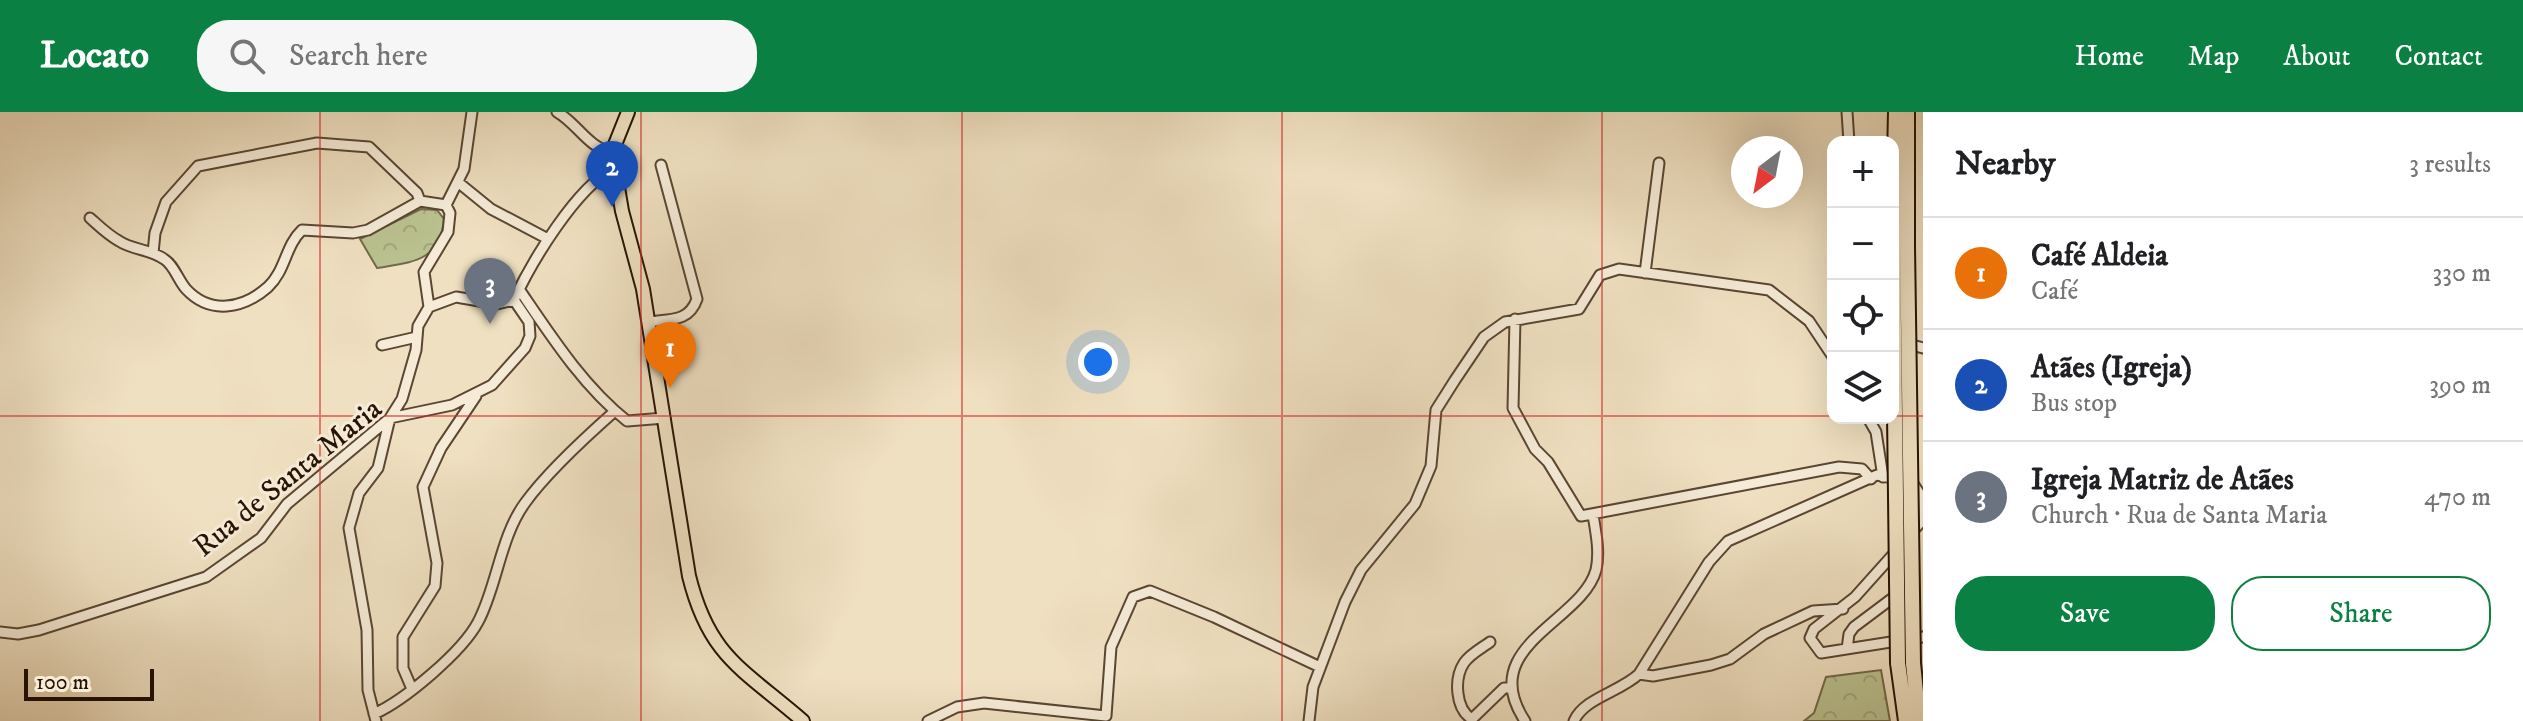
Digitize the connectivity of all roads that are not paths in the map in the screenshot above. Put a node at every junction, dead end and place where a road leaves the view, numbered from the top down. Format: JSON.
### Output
{"nodes":[{"id":1,"x":472,"y":112,"type":"edge"},
{"id":2,"x":557,"y":112,"type":"edge"},
{"id":3,"x":628,"y":112,"type":"edge"},
{"id":4,"x":1847,"y":112,"type":"edge"},
{"id":5,"x":1896,"y":112,"type":"edge"},
{"id":6,"x":1907,"y":112,"type":"edge"},
{"id":7,"x":1849,"y":136,"type":"edge"},
{"id":8,"x":612,"y":152,"type":"junction"},
{"id":9,"x":1659,"y":163,"type":"dead end"},
{"id":10,"x":661,"y":165,"type":"dead end"},
{"id":11,"x":614,"y":168,"type":"junction"},
{"id":12,"x":459,"y":183,"type":"junction"},
{"id":13,"x":420,"y":201,"type":"junction"},
{"id":14,"x":446,"y":205,"type":"junction"},
{"id":15,"x":90,"y":218,"type":"dead end"},
{"id":16,"x":548,"y":239,"type":"junction"},
{"id":17,"x":1900,"y":246,"type":"edge"},
{"id":18,"x":153,"y":253,"type":"junction"},
{"id":19,"x":1645,"y":273,"type":"junction"},
{"id":20,"x":519,"y":289,"type":"junction"},
{"id":21,"x":514,"y":300,"type":"junction"},
{"id":22,"x":429,"y":307,"type":"junction"},
{"id":23,"x":1515,"y":319,"type":"junction"},
{"id":24,"x":649,"y":322,"type":"junction"},
{"id":25,"x":417,"y":337,"type":"junction"},
{"id":26,"x":1899,"y":342,"type":"edge"},
{"id":27,"x":382,"y":345,"type":"dead end"},
{"id":28,"x":1923,"y":348,"type":"edge"},
{"id":29,"x":1830,"y":352,"type":"edge"},
{"id":30,"x":476,"y":396,"type":"junction"},
{"id":31,"x":615,"y":411,"type":"junction"},
{"id":32,"x":390,"y":418,"type":"junction"},
{"id":33,"x":665,"y":418,"type":"junction"},
{"id":34,"x":1871,"y":424,"type":"edge"},
{"id":35,"x":1883,"y":477,"type":"junction"},
{"id":36,"x":1871,"y":479,"type":"junction"},
{"id":37,"x":1593,"y":515,"type":"junction"},
{"id":38,"x":1923,"y":576,"type":"edge"},
{"id":39,"x":1843,"y":609,"type":"junction"},
{"id":40,"x":0,"y":632,"type":"edge"},
{"id":41,"x":1923,"y":637,"type":"edge"},
{"id":42,"x":1490,"y":642,"type":"dead end"},
{"id":43,"x":1847,"y":649,"type":"junction"},
{"id":44,"x":1320,"y":667,"type":"junction"},
{"id":45,"x":1639,"y":674,"type":"junction"},
{"id":46,"x":1511,"y":688,"type":"junction"},
{"id":47,"x":412,"y":689,"type":"junction"},
{"id":48,"x":375,"y":717,"type":"edge"},
{"id":49,"x":803,"y":721,"type":"edge"},
{"id":50,"x":928,"y":721,"type":"edge"},
{"id":51,"x":1309,"y":721,"type":"edge"},
{"id":52,"x":1525,"y":721,"type":"edge"},
{"id":53,"x":1574,"y":721,"type":"edge"},
{"id":54,"x":1906,"y":721,"type":"edge"},
{"id":55,"x":1919,"y":721,"type":"edge"}],
"edges":[{"from":1,"to":12,"type":"street"},
{"from":2,"to":8,"type":"street"},
{"from":3,"to":8,"type":"main road"},
{"from":4,"to":7,"type":"street"},
{"from":5,"to":17,"type":"highway"},
{"from":6,"to":17,"type":"highway"},
{"from":8,"to":11,"type":"main road"},
{"from":9,"to":19,"type":"street"},
{"from":10,"to":24,"type":"street"},
{"from":11,"to":16,"type":"street"},
{"from":11,"to":24,"type":"main road"},
{"from":12,"to":14,"type":"street"},
{"from":12,"to":16,"type":"street"},
{"from":13,"to":14,"type":"street"},
{"from":13,"to":18,"type":"street"},
{"from":13,"to":18,"type":"street"},
{"from":14,"to":22,"type":"street"},
{"from":15,"to":18,"type":"street"},
{"from":16,"to":20,"type":"street"},
{"from":17,"to":54,"type":"highway","bridge":true},
{"from":17,"to":55,"type":"highway","bridge":true},
{"from":19,"to":23,"type":"street"},
{"from":19,"to":29,"type":"street"},
{"from":20,"to":21,"type":"street"},
{"from":20,"to":31,"type":"street"},
{"from":21,"to":22,"type":"street"},
{"from":21,"to":30,"type":"street","name":"Rua de Santa Maria"},
{"from":22,"to":25,"type":"street"},
{"from":23,"to":37,"type":"street"},
{"from":23,"to":44,"type":"street"},
{"from":24,"to":33,"type":"main road"},
{"from":25,"to":27,"type":"street"},
{"from":25,"to":32,"type":"street"},
{"from":26,"to":28,"type":"street"},
{"from":30,"to":32,"type":"street","name":"Rua de Santa Maria"},
{"from":30,"to":47,"type":"street"},
{"from":31,"to":33,"type":"street"},
{"from":31,"to":47,"type":"street"},
{"from":32,"to":40,"type":"street","name":"Rua de Santa Maria"},
{"from":32,"to":48,"type":"street"},
{"from":33,"to":49,"type":"main road"},
{"from":34,"to":35,"type":"street"},
{"from":35,"to":36,"type":"street"},
{"from":35,"to":39,"type":"street"},
{"from":36,"to":37,"type":"street"},
{"from":36,"to":45,"type":"street"},
{"from":37,"to":46,"type":"street"},
{"from":38,"to":43,"type":"street"},
{"from":39,"to":43,"type":"street"},
{"from":39,"to":45,"type":"street"},
{"from":41,"to":43,"type":"street"},
{"from":42,"to":46,"type":"street"},
{"from":44,"to":50,"type":"street"},
{"from":44,"to":51,"type":"street"},
{"from":45,"to":53,"type":"street"},
{"from":46,"to":52,"type":"street"},
{"from":47,"to":48,"type":"street"}]}
